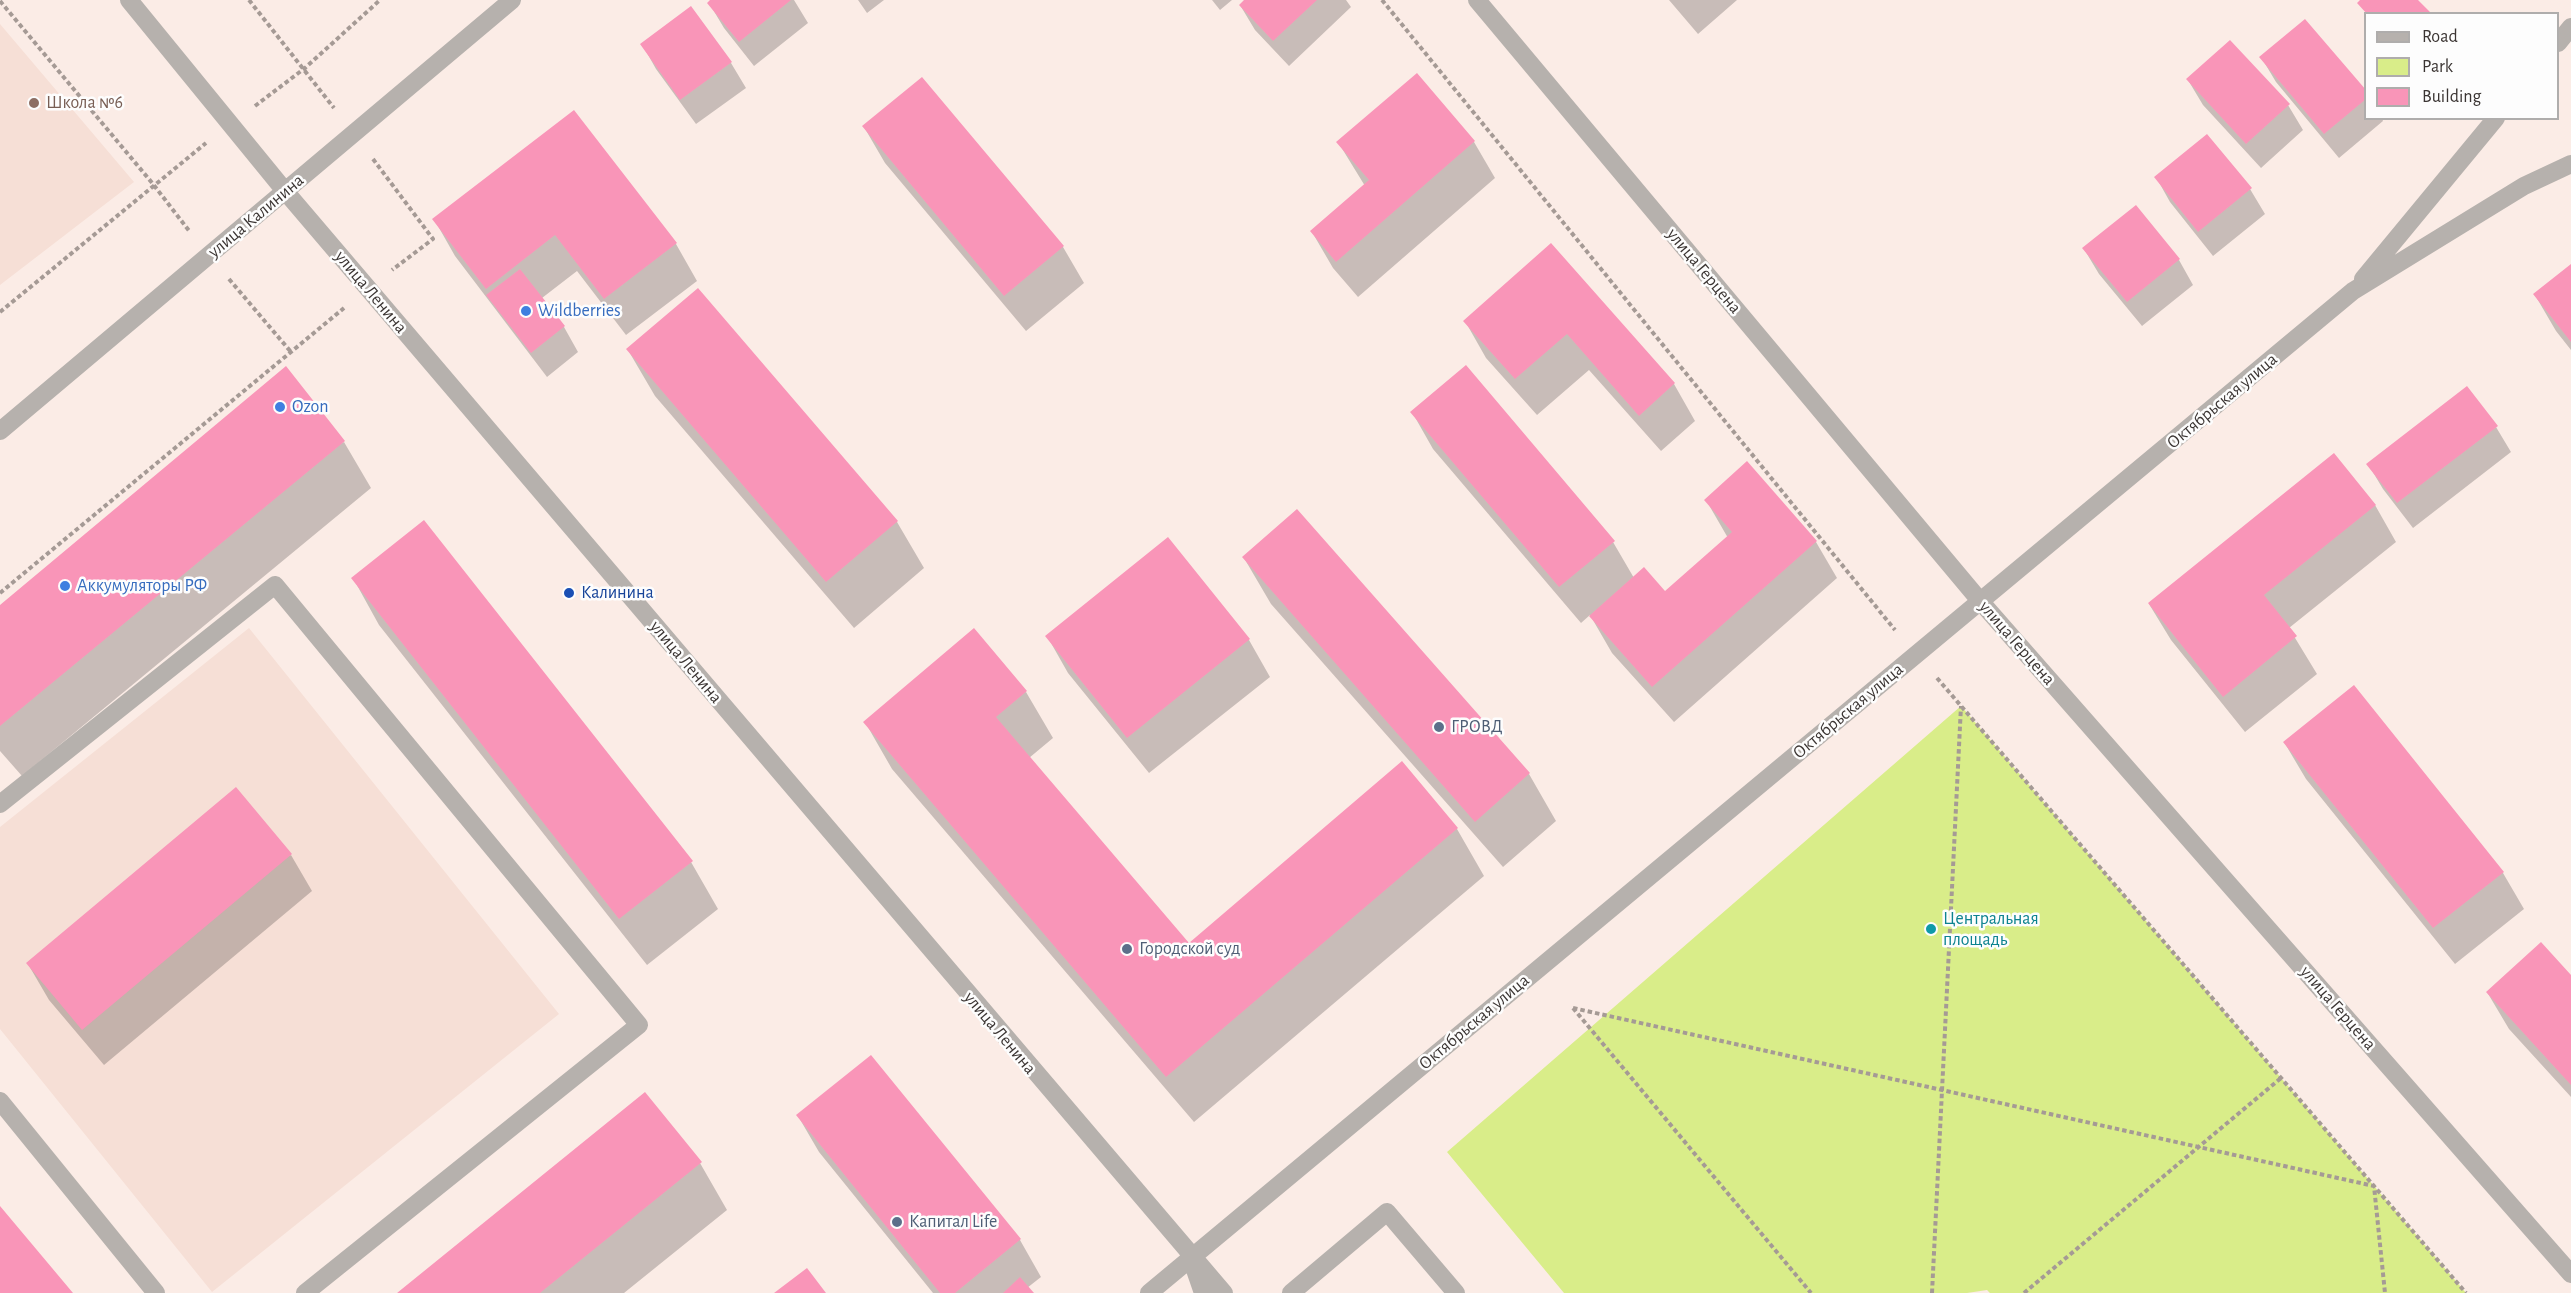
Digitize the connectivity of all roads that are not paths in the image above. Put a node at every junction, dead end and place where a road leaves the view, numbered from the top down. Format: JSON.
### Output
{"nodes":[{"id":1,"x":129,"y":0,"type":"edge"},
{"id":2,"x":512,"y":0,"type":"edge"},
{"id":3,"x":1477,"y":0,"type":"edge"},
{"id":4,"x":2571,"y":27,"type":"edge"},
{"id":5,"x":2559,"y":42,"type":"edge"},
{"id":6,"x":2494,"y":120,"type":"edge"},
{"id":7,"x":2571,"y":164,"type":"edge"},
{"id":8,"x":285,"y":191,"type":"junction"},
{"id":9,"x":2353,"y":291,"type":"junction"},
{"id":10,"x":0,"y":431,"type":"edge"},
{"id":11,"x":1981,"y":602,"type":"junction"},
{"id":12,"x":0,"y":804,"type":"edge"},
{"id":13,"x":0,"y":1101,"type":"edge"},
{"id":14,"x":1191,"y":1257,"type":"junction"},
{"id":15,"x":2571,"y":1274,"type":"edge"},
{"id":16,"x":156,"y":1293,"type":"edge"},
{"id":17,"x":305,"y":1293,"type":"edge"},
{"id":18,"x":1149,"y":1293,"type":"edge"},
{"id":19,"x":1203,"y":1293,"type":"edge"},
{"id":20,"x":1224,"y":1293,"type":"edge"},
{"id":21,"x":1291,"y":1293,"type":"edge"},
{"id":22,"x":1456,"y":1293,"type":"edge"}],
"edges":[{"from":1,"to":8,"type":"street","name":"улица Ленина"},
{"from":2,"to":8,"type":"street","name":"улица Калинина"},
{"from":3,"to":11,"type":"street","name":"улица Герцена"},
{"from":4,"to":5,"type":"street"},
{"from":6,"to":9,"type":"street"},
{"from":7,"to":9,"type":"street","name":"Октябрьская улица"},
{"from":8,"to":10,"type":"street","name":"улица Калинина"},
{"from":8,"to":14,"type":"street","name":"улица Ленина"},
{"from":9,"to":11,"type":"street","name":"Октябрьская улица"},
{"from":11,"to":14,"type":"street","name":"Октябрьская улица"},
{"from":11,"to":15,"type":"street","name":"улица Герцена"},
{"from":12,"to":17,"type":"street"},
{"from":13,"to":16,"type":"street"},
{"from":14,"to":18,"type":"street","name":"Октябрьская улица"},
{"from":14,"to":19,"type":"street"},
{"from":14,"to":20,"type":"street","name":"улица Ленина"},
{"from":21,"to":22,"type":"street"}]}
